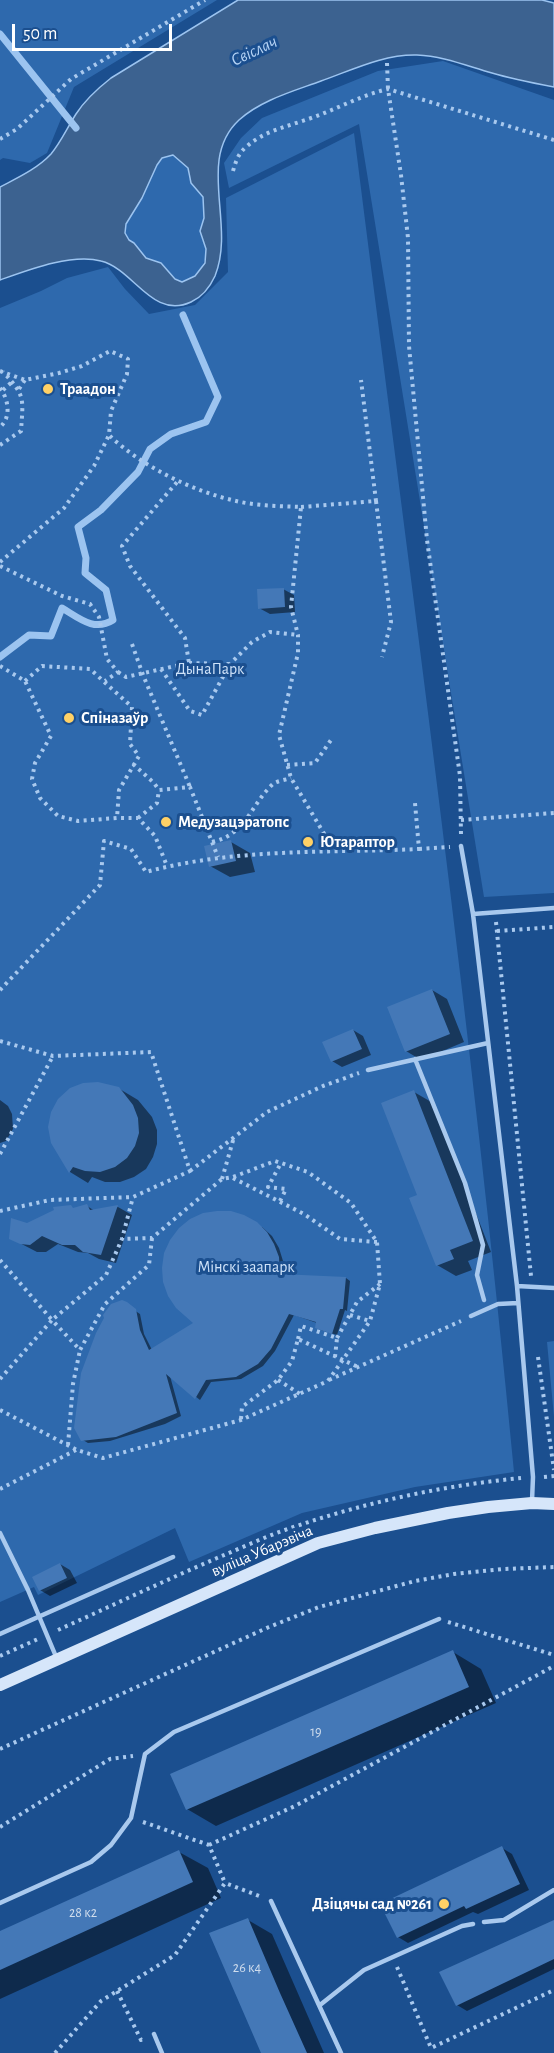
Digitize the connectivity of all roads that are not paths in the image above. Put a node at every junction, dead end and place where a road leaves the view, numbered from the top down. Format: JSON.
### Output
{"nodes":[{"id":1,"x":461,"y":846,"type":"road end"},
{"id":2,"x":554,"y":908,"type":"edge"},
{"id":3,"x":473,"y":914,"type":"junction"},
{"id":4,"x":489,"y":1043,"type":"junction"},
{"id":5,"x":415,"y":1059,"type":"junction"},
{"id":6,"x":368,"y":1070,"type":"road end"},
{"id":7,"x":517,"y":1286,"type":"junction"},
{"id":8,"x":554,"y":1288,"type":"edge"},
{"id":9,"x":484,"y":1300,"type":"dead end"},
{"id":10,"x":518,"y":1303,"type":"junction"},
{"id":11,"x":471,"y":1316,"type":"road end"},
{"id":12,"x":532,"y":1503,"type":"junction"},
{"id":13,"x":554,"y":1504,"type":"edge"},
{"id":14,"x":0,"y":1533,"type":"edge"},
{"id":15,"x":173,"y":1557,"type":"dead end"},
{"id":16,"x":40,"y":1617,"type":"junction"},
{"id":17,"x":439,"y":1619,"type":"road end"},
{"id":18,"x":0,"y":1634,"type":"edge"},
{"id":19,"x":57,"y":1659,"type":"junction"},
{"id":20,"x":0,"y":1685,"type":"edge"},
{"id":21,"x":554,"y":1890,"type":"edge"},
{"id":22,"x":271,"y":1901,"type":"road end"},
{"id":23,"x":0,"y":1903,"type":"edge"},
{"id":24,"x":484,"y":1922,"type":"dead end"},
{"id":25,"x":473,"y":1924,"type":"dead end"},
{"id":26,"x":320,"y":2004,"type":"junction"},
{"id":27,"x":154,"y":2034,"type":"road end"},
{"id":28,"x":162,"y":2053,"type":"edge"},
{"id":29,"x":341,"y":2053,"type":"edge"}],
"edges":[{"from":1,"to":3,"type":"lane"},
{"from":2,"to":3,"type":"lane"},
{"from":3,"to":4,"type":"lane"},
{"from":4,"to":5,"type":"lane"},
{"from":4,"to":7,"type":"lane"},
{"from":5,"to":6,"type":"lane"},
{"from":5,"to":9,"type":"lane"},
{"from":7,"to":8,"type":"lane"},
{"from":7,"to":10,"type":"lane"},
{"from":10,"to":11,"type":"lane"},
{"from":10,"to":12,"type":"lane"},
{"from":12,"to":13,"type":"main road","name":"вуліца Убарэвіча"},
{"from":12,"to":19,"type":"main road","name":"вуліца Убарэвіча"},
{"from":14,"to":16,"type":"lane"},
{"from":15,"to":16,"type":"lane"},
{"from":16,"to":18,"type":"lane"},
{"from":16,"to":19,"type":"lane"},
{"from":17,"to":23,"type":"lane"},
{"from":19,"to":20,"type":"main road","name":"вуліца Убарэвіча"},
{"from":21,"to":24,"type":"lane"},
{"from":22,"to":26,"type":"lane"},
{"from":25,"to":26,"type":"lane"},
{"from":26,"to":29,"type":"lane"},
{"from":27,"to":28,"type":"lane"}]}
